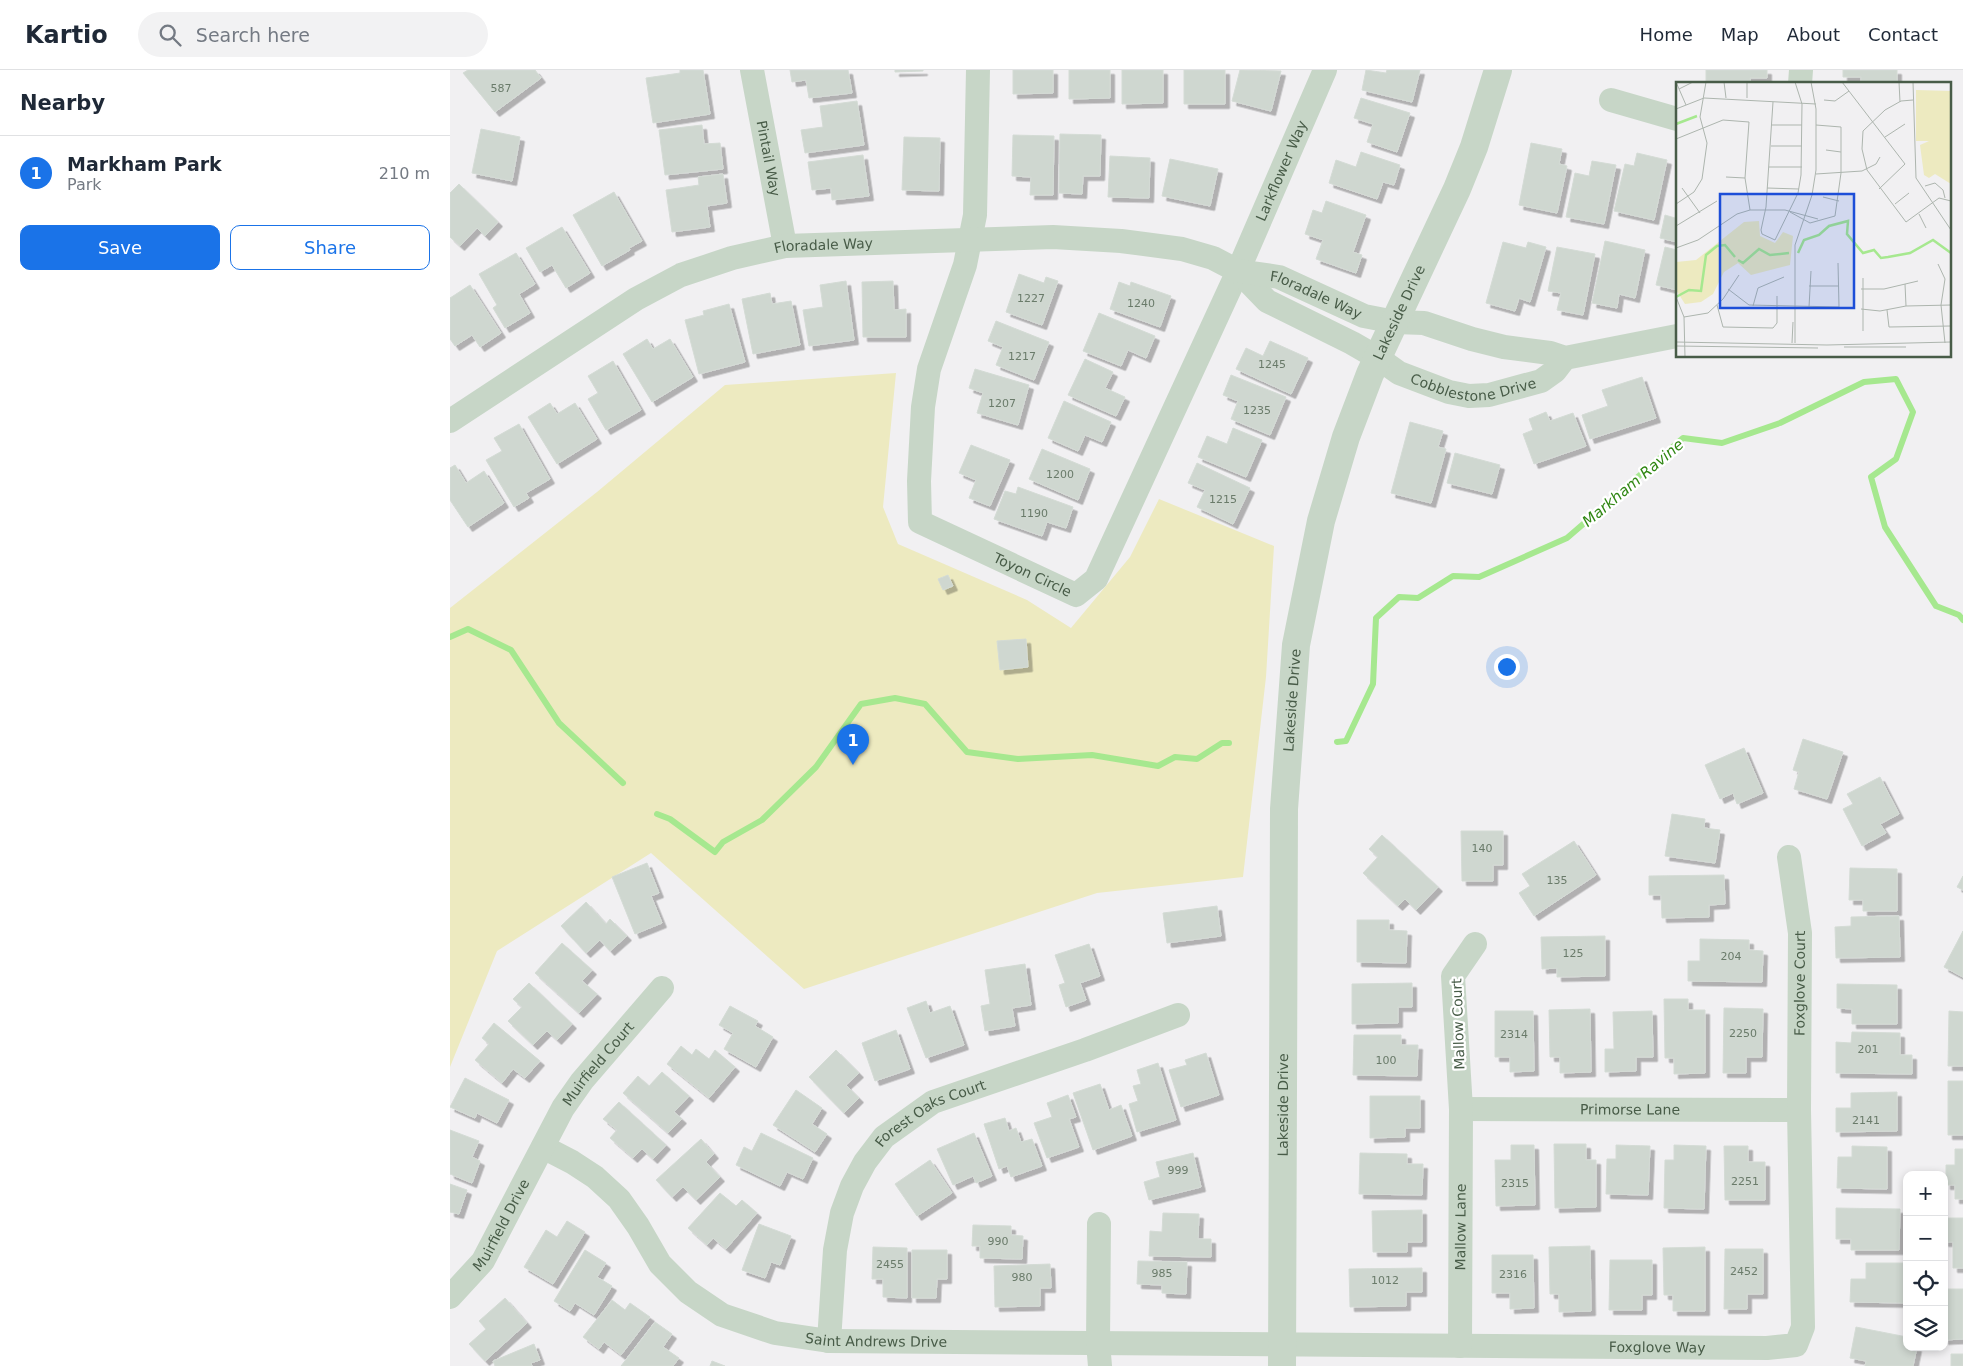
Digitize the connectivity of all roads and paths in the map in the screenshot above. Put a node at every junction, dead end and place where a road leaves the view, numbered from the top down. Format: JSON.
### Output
{"nodes":[{"id":1,"x":752,"y":70,"type":"edge"},
{"id":2,"x":978,"y":70,"type":"edge"},
{"id":3,"x":1325,"y":70,"type":"edge"},
{"id":4,"x":1498,"y":70,"type":"edge"},
{"id":5,"x":1611,"y":100,"type":"dead end"},
{"id":6,"x":1676,"y":119,"type":"edge"},
{"id":7,"x":970,"y":240,"type":"junction"},
{"id":8,"x":785,"y":246,"type":"junction"},
{"id":9,"x":1238,"y":271,"type":"junction"},
{"id":10,"x":1395,"y":322,"type":"junction"},
{"id":11,"x":1676,"y":336,"type":"edge"},
{"id":12,"x":1378,"y":358,"type":"junction"},
{"id":13,"x":1565,"y":358,"type":"junction"},
{"id":14,"x":450,"y":421,"type":"edge"},
{"id":15,"x":1789,"y":857,"type":"dead end"},
{"id":16,"x":1475,"y":944,"type":"dead end"},
{"id":17,"x":662,"y":988,"type":"dead end"},
{"id":18,"x":1178,"y":1015,"type":"dead end"},
{"id":19,"x":1461,"y":1109,"type":"junction"},
{"id":20,"x":1799,"y":1110,"type":"junction"},
{"id":21,"x":544,"y":1147,"type":"junction"},
{"id":22,"x":1099,"y":1224,"type":"dead end"},
{"id":23,"x":450,"y":1298,"type":"edge"},
{"id":24,"x":829,"y":1341,"type":"junction"},
{"id":25,"x":1460,"y":1346,"type":"junction"},
{"id":26,"x":1099,"y":1355,"type":"edge"},
{"id":27,"x":1282,"y":1355,"type":"edge"}],
"edges":[{"from":1,"to":8,"type":"street","name":"Pintail Way"},
{"from":2,"to":7,"type":"street"},
{"from":3,"to":9,"type":"street","name":"Larkflower Way"},
{"from":4,"to":10,"type":"street","name":"Lakeside Drive"},
{"from":5,"to":6,"type":"street"},
{"from":7,"to":8,"type":"street","name":"Floradale Way"},
{"from":7,"to":9,"type":"street","name":"Floradale Way"},
{"from":7,"to":9,"type":"street","name":"Toyon Circle"},
{"from":8,"to":14,"type":"street","name":"Floradale Way"},
{"from":9,"to":10,"type":"street","name":"Floradale Way"},
{"from":9,"to":12,"type":"street","name":"Floradale Way"},
{"from":10,"to":12,"type":"street","name":"Lakeside Drive"},
{"from":10,"to":13,"type":"street","name":"Cobblestone Drive"},
{"from":11,"to":13,"type":"street","name":"Cobblestone Drive"},
{"from":12,"to":13,"type":"street","name":"Cobblestone Drive"},
{"from":12,"to":27,"type":"street","name":"Lakeside Drive"},
{"from":15,"to":20,"type":"street","name":"Foxglove Court"},
{"from":16,"to":19,"type":"street","name":"Mallow Court"},
{"from":17,"to":21,"type":"street","name":"Muirfield Court"},
{"from":18,"to":24,"type":"street","name":"Forest Oaks Court"},
{"from":19,"to":20,"type":"street","name":"Primorse Lane"},
{"from":19,"to":25,"type":"street","name":"Mallow Lane"},
{"from":20,"to":25,"type":"street","name":"Foxglove Way"},
{"from":21,"to":23,"type":"street","name":"Muirfield Drive"},
{"from":21,"to":24,"type":"street","name":"Saint Andrews Drive"},
{"from":22,"to":26,"type":"street"},
{"from":24,"to":26,"type":"street","name":"Saint Andrews Drive"},
{"from":25,"to":27,"type":"street","name":"Foxglove Way"},
{"from":26,"to":27,"type":"street","name":"Saint Andrews Drive"}]}
